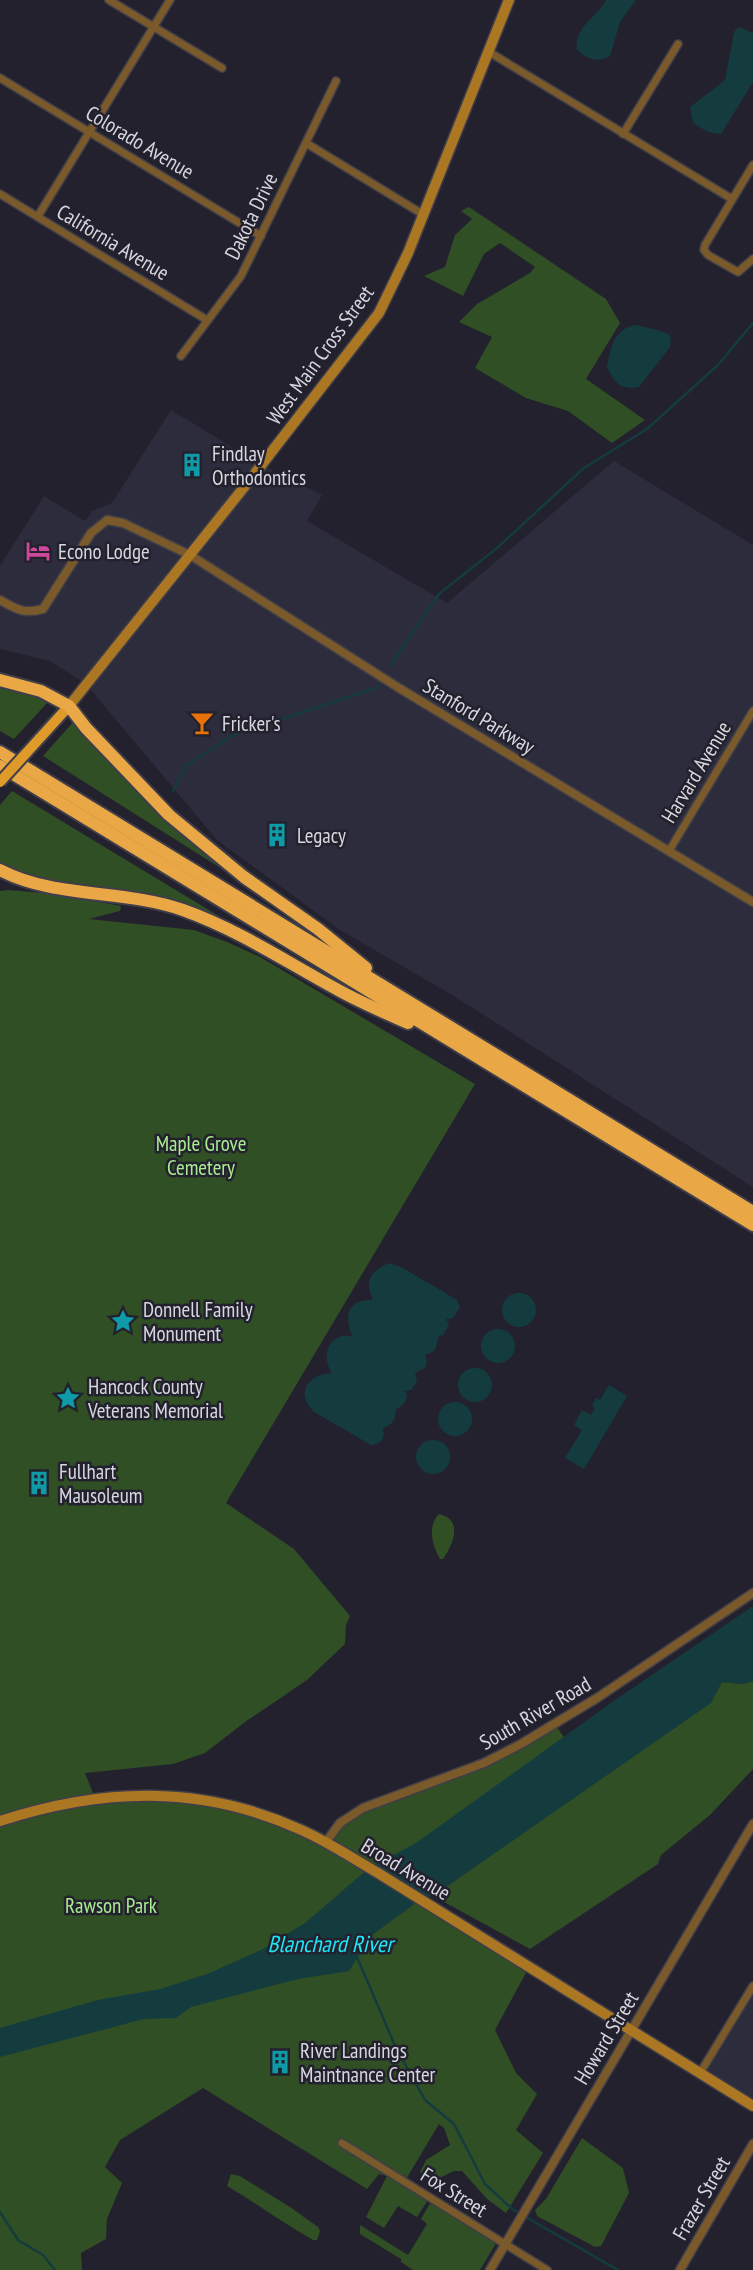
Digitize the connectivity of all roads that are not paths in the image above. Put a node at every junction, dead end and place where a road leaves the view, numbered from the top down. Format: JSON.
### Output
{"nodes":[{"id":1,"x":109,"y":0,"type":"edge"},
{"id":2,"x":170,"y":0,"type":"edge"},
{"id":3,"x":509,"y":0,"type":"edge"},
{"id":4,"x":153,"y":27,"type":"junction"},
{"id":5,"x":678,"y":44,"type":"dead end"},
{"id":6,"x":488,"y":52,"type":"junction"},
{"id":7,"x":222,"y":68,"type":"dead end"},
{"id":8,"x":0,"y":78,"type":"edge"},
{"id":9,"x":335,"y":81,"type":"dead end"},
{"id":10,"x":89,"y":132,"type":"junction"},
{"id":11,"x":623,"y":134,"type":"junction"},
{"id":12,"x":306,"y":143,"type":"junction"},
{"id":13,"x":753,"y":165,"type":"edge"},
{"id":14,"x":0,"y":194,"type":"edge"},
{"id":15,"x":733,"y":200,"type":"junction"},
{"id":16,"x":424,"y":215,"type":"junction"},
{"id":17,"x":38,"y":216,"type":"junction"},
{"id":18,"x":261,"y":236,"type":"junction"},
{"id":19,"x":753,"y":259,"type":"edge"},
{"id":20,"x":207,"y":320,"type":"junction"},
{"id":21,"x":181,"y":356,"type":"dead end"},
{"id":22,"x":190,"y":555,"type":"junction"},
{"id":23,"x":0,"y":600,"type":"edge"},
{"id":24,"x":0,"y":680,"type":"edge"},
{"id":25,"x":69,"y":706,"type":"junction"},
{"id":26,"x":753,"y":711,"type":"edge"},
{"id":27,"x":0,"y":752,"type":"edge"},
{"id":28,"x":0,"y":766,"type":"edge"},
{"id":29,"x":0,"y":782,"type":"edge"},
{"id":30,"x":669,"y":851,"type":"junction"},
{"id":31,"x":0,"y":870,"type":"edge"},
{"id":32,"x":753,"y":902,"type":"edge"},
{"id":33,"x":448,"y":1026,"type":"junction"},
{"id":34,"x":458,"y":1046,"type":"junction"},
{"id":35,"x":753,"y":1212,"type":"edge"},
{"id":36,"x":753,"y":1225,"type":"edge"},
{"id":37,"x":753,"y":1593,"type":"edge"},
{"id":38,"x":0,"y":1821,"type":"edge"},
{"id":39,"x":753,"y":1824,"type":"edge"},
{"id":40,"x":326,"y":1842,"type":"junction"},
{"id":41,"x":753,"y":1986,"type":"edge"},
{"id":42,"x":631,"y":2031,"type":"junction"},
{"id":43,"x":700,"y":2073,"type":"junction"},
{"id":44,"x":753,"y":2106,"type":"edge"},
{"id":45,"x":342,"y":2143,"type":"dead end"},
{"id":46,"x":753,"y":2144,"type":"edge"},
{"id":47,"x":505,"y":2244,"type":"junction"},
{"id":48,"x":490,"y":2270,"type":"edge"},
{"id":49,"x":547,"y":2270,"type":"edge"},
{"id":50,"x":680,"y":2270,"type":"edge"}],
"edges":[{"from":1,"to":4,"type":"street"},
{"from":2,"to":4,"type":"street"},
{"from":3,"to":6,"type":"main road","name":"West Main Cross Street"},
{"from":4,"to":7,"type":"street"},
{"from":4,"to":10,"type":"street"},
{"from":5,"to":11,"type":"street"},
{"from":6,"to":11,"type":"street"},
{"from":6,"to":16,"type":"main road","name":"West Main Cross Street"},
{"from":8,"to":10,"type":"street","name":"Colorado Avenue"},
{"from":9,"to":12,"type":"street","name":"Dakota Drive"},
{"from":10,"to":17,"type":"street"},
{"from":10,"to":18,"type":"street","name":"Colorado Avenue"},
{"from":11,"to":15,"type":"street"},
{"from":12,"to":16,"type":"street"},
{"from":12,"to":18,"type":"street","name":"Dakota Drive"},
{"from":13,"to":15,"type":"street"},
{"from":14,"to":17,"type":"street","name":"California Avenue"},
{"from":15,"to":19,"type":"street"},
{"from":16,"to":22,"type":"main road","name":"West Main Cross Street"},
{"from":17,"to":20,"type":"street","name":"California Avenue"},
{"from":18,"to":20,"type":"street","name":"Dakota Drive"},
{"from":20,"to":21,"type":"street","name":"Dakota Drive"},
{"from":22,"to":23,"type":"street","name":"Stanford Parkway"},
{"from":22,"to":25,"type":"main road","name":"West Main Cross Street"},
{"from":22,"to":30,"type":"street","name":"Stanford Parkway"},
{"from":24,"to":25,"type":"highway"},
{"from":25,"to":29,"type":"highway","name":"West Main Cross Street","bridge":true},
{"from":25,"to":33,"type":"highway"},
{"from":26,"to":30,"type":"street","name":"Harvard Avenue"},
{"from":27,"to":33,"type":"highway"},
{"from":28,"to":34,"type":"highway"},
{"from":30,"to":32,"type":"street","name":"Stanford Parkway"},
{"from":31,"to":34,"type":"highway"},
{"from":33,"to":35,"type":"highway"},
{"from":34,"to":36,"type":"highway"},
{"from":37,"to":40,"type":"street","name":"South River Road"},
{"from":38,"to":40,"type":"main road","name":"Broad Avenue"},
{"from":39,"to":42,"type":"street","name":"Howard Street"},
{"from":40,"to":42,"type":"main road","name":"Broad Avenue"},
{"from":41,"to":43,"type":"street"},
{"from":42,"to":43,"type":"main road","name":"Broad Avenue"},
{"from":42,"to":47,"type":"street","name":"Howard Street"},
{"from":43,"to":44,"type":"main road","name":"Broad Avenue"},
{"from":45,"to":47,"type":"street","name":"Fox Street"},
{"from":46,"to":50,"type":"street","name":"Frazer Street"},
{"from":47,"to":48,"type":"street","name":"Howard Street"},
{"from":47,"to":49,"type":"street","name":"Fox Street"}]}
